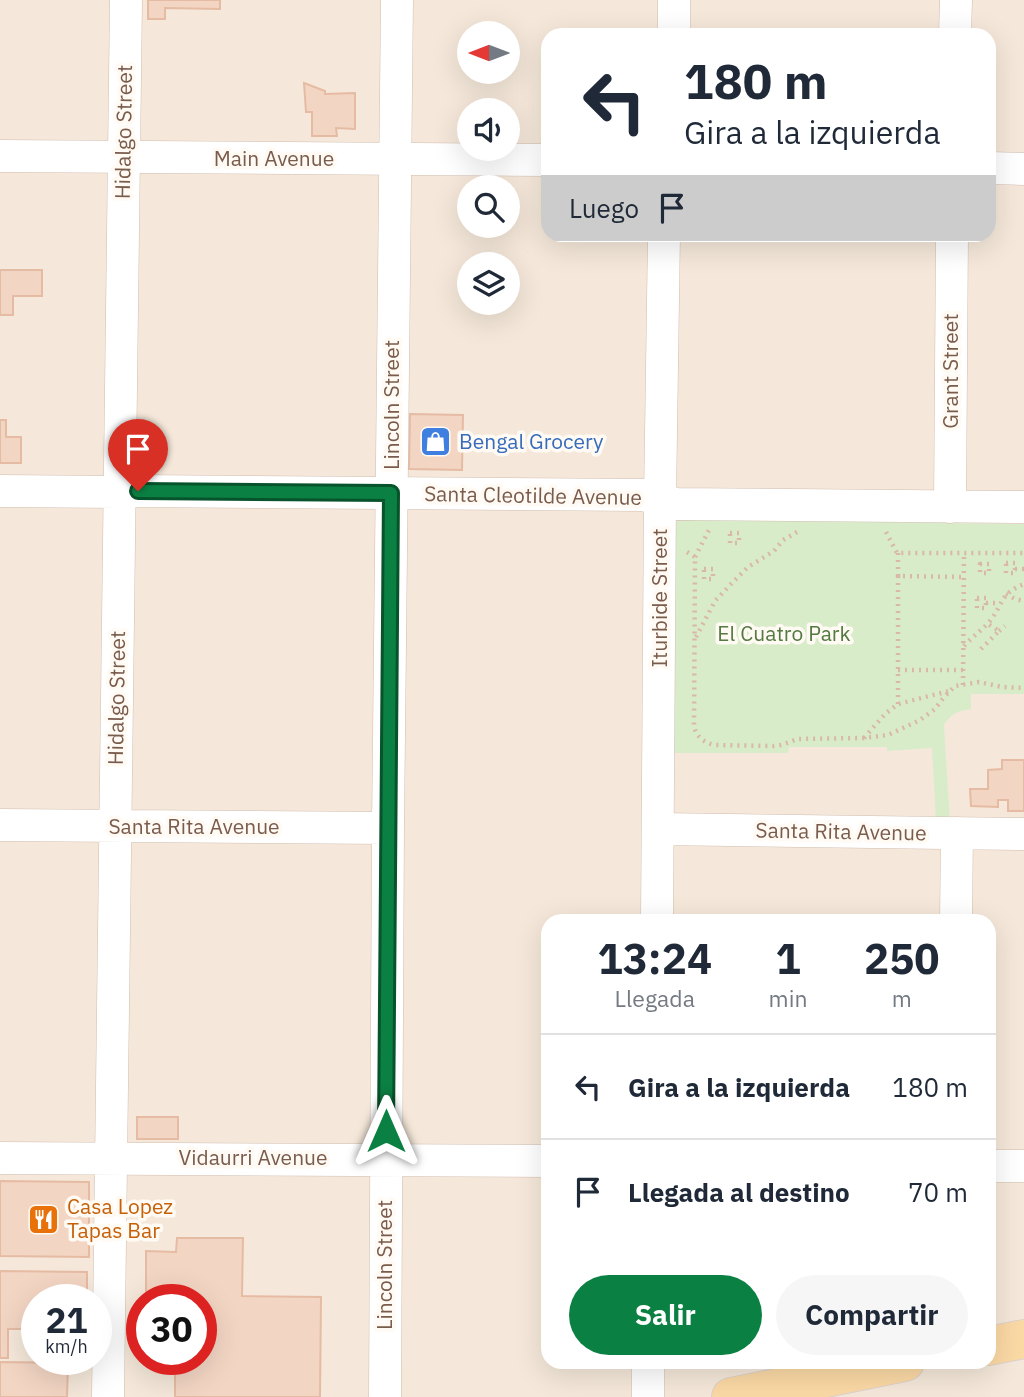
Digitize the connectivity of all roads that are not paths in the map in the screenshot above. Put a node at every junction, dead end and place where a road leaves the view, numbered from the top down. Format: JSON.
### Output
{"nodes":[{"id":1,"x":126,"y":0,"type":"edge"},
{"id":2,"x":397,"y":0,"type":"edge"},
{"id":3,"x":674,"y":0,"type":"edge"},
{"id":4,"x":956,"y":0,"type":"edge"},
{"id":5,"x":674,"y":28,"type":"edge"},
{"id":6,"x":955,"y":28,"type":"edge"},
{"id":7,"x":0,"y":156,"type":"edge"},
{"id":8,"x":124,"y":158,"type":"junction"},
{"id":9,"x":394,"y":159,"type":"junction"},
{"id":10,"x":541,"y":160,"type":"edge"},
{"id":11,"x":996,"y":168,"type":"edge"},
{"id":12,"x":1024,"y":169,"type":"edge"},
{"id":13,"x":664,"y":242,"type":"edge"},
{"id":14,"x":952,"y":242,"type":"edge"},
{"id":15,"x":0,"y":491,"type":"edge"},
{"id":16,"x":120,"y":492,"type":"junction"},
{"id":17,"x":391,"y":493,"type":"junction"},
{"id":18,"x":660,"y":500,"type":"junction"},
{"id":19,"x":950,"y":507,"type":"junction"},
{"id":20,"x":1024,"y":508,"type":"edge"},
{"id":21,"x":0,"y":825,"type":"edge"},
{"id":22,"x":115,"y":827,"type":"junction"},
{"id":23,"x":388,"y":828,"type":"junction"},
{"id":24,"x":658,"y":829,"type":"junction"},
{"id":25,"x":957,"y":834,"type":"junction"},
{"id":26,"x":1024,"y":834,"type":"edge"},
{"id":27,"x":657,"y":914,"type":"edge"},
{"id":28,"x":956,"y":914,"type":"edge"},
{"id":29,"x":0,"y":1158,"type":"edge"},
{"id":30,"x":111,"y":1158,"type":"junction"},
{"id":31,"x":385,"y":1159,"type":"junction"},
{"id":32,"x":541,"y":1161,"type":"edge"},
{"id":33,"x":996,"y":1166,"type":"edge"},
{"id":34,"x":1024,"y":1166,"type":"edge"},
{"id":35,"x":1024,"y":1339,"type":"edge"},
{"id":36,"x":996,"y":1345,"type":"edge"},
{"id":37,"x":648,"y":1369,"type":"edge"},
{"id":38,"x":870,"y":1369,"type":"edge"},
{"id":39,"x":108,"y":1397,"type":"edge"},
{"id":40,"x":385,"y":1397,"type":"edge"},
{"id":41,"x":648,"y":1397,"type":"edge"},
{"id":42,"x":731,"y":1397,"type":"edge"}],
"edges":[{"from":1,"to":8,"type":"street","name":"Hidalgo Street"},
{"from":2,"to":9,"type":"street","name":"Lincoln Street"},
{"from":3,"to":5,"type":"street"},
{"from":4,"to":6,"type":"street"},
{"from":7,"to":8,"type":"street","name":"Main Avenue"},
{"from":8,"to":9,"type":"street","name":"Main Avenue"},
{"from":8,"to":16,"type":"street","name":"Hidalgo Street"},
{"from":9,"to":10,"type":"street","name":"Main Avenue"},
{"from":9,"to":17,"type":"street","name":"Lincoln Street"},
{"from":11,"to":12,"type":"street"},
{"from":13,"to":18,"type":"street","name":"Iturbide Street"},
{"from":14,"to":19,"type":"street","name":"Grant Street"},
{"from":15,"to":16,"type":"street","name":"Santa Cleotilde Avenue"},
{"from":16,"to":17,"type":"street","name":"Santa Cleotilde Avenue"},
{"from":16,"to":22,"type":"street","name":"Hidalgo Street"},
{"from":17,"to":18,"type":"street","name":"Santa Cleotilde Avenue"},
{"from":17,"to":23,"type":"street","name":"Lincoln Street"},
{"from":18,"to":19,"type":"street","name":"Santa Cleotilde Avenue"},
{"from":18,"to":24,"type":"street","name":"Iturbide Street"},
{"from":19,"to":20,"type":"street","name":"Santa Cleotilde Avenue"},
{"from":21,"to":22,"type":"street","name":"Santa Rita Avenue"},
{"from":22,"to":23,"type":"street","name":"Santa Rita Avenue"},
{"from":22,"to":30,"type":"street","name":"Hidalgo Street"},
{"from":23,"to":31,"type":"street","name":"Lincoln Street"},
{"from":24,"to":25,"type":"street","name":"Santa Rita Avenue"},
{"from":24,"to":27,"type":"street","name":"Iturbide Street"},
{"from":25,"to":26,"type":"street","name":"Santa Rita Avenue"},
{"from":25,"to":28,"type":"street"},
{"from":29,"to":30,"type":"street","name":"Vidaurri Avenue"},
{"from":30,"to":31,"type":"street","name":"Vidaurri Avenue"},
{"from":30,"to":39,"type":"street","name":"Hidalgo Street"},
{"from":31,"to":32,"type":"street","name":"Vidaurri Avenue"},
{"from":31,"to":40,"type":"street","name":"Lincoln Street"},
{"from":33,"to":34,"type":"street"},
{"from":35,"to":36,"type":"main road"},
{"from":37,"to":41,"type":"street"},
{"from":38,"to":42,"type":"main road"}]}
